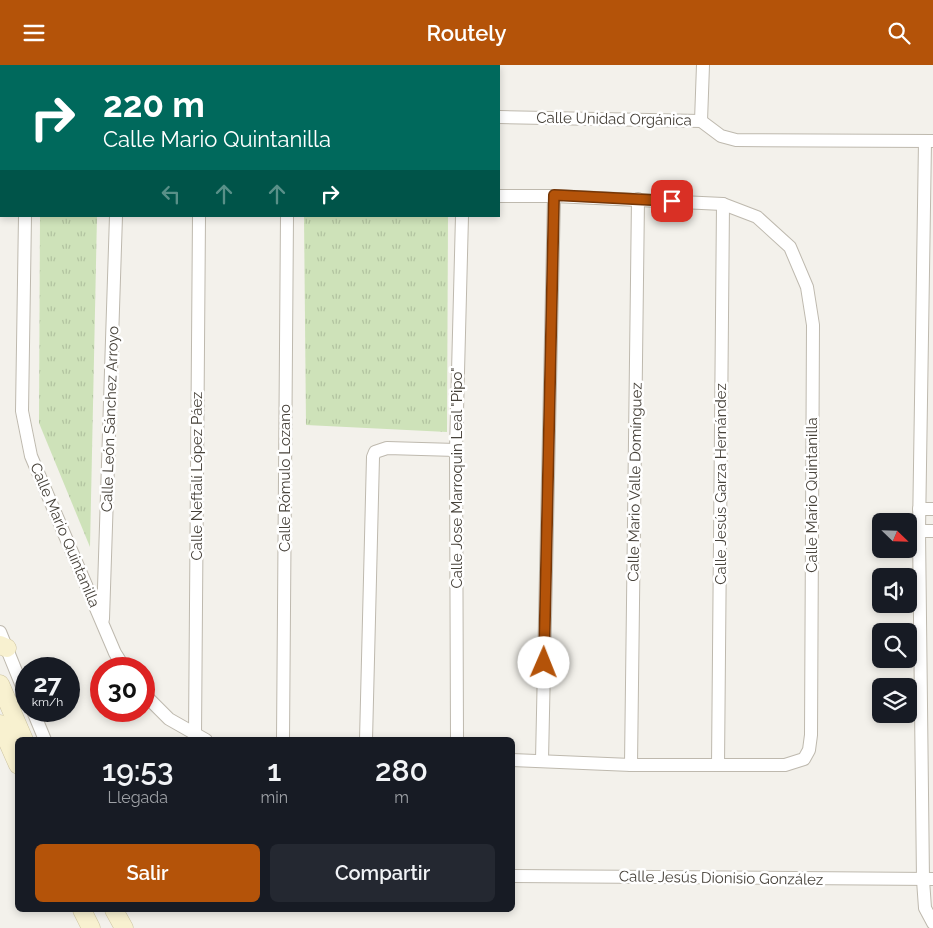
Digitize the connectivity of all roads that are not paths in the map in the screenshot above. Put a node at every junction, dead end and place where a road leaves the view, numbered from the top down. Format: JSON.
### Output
{"nodes":[{"id":1,"x":703,"y":65,"type":"edge"},
{"id":2,"x":500,"y":117,"type":"edge"},
{"id":3,"x":701,"y":121,"type":"junction"},
{"id":4,"x":929,"y":141,"type":"edge"},
{"id":5,"x":929,"y":171,"type":"edge"},
{"id":6,"x":554,"y":195,"type":"junction"},
{"id":7,"x":500,"y":196,"type":"edge"},
{"id":8,"x":638,"y":199,"type":"junction"},
{"id":9,"x":723,"y":204,"type":"junction"},
{"id":10,"x":25,"y":217,"type":"edge"},
{"id":11,"x":116,"y":217,"type":"edge"},
{"id":12,"x":199,"y":217,"type":"edge"},
{"id":13,"x":287,"y":217,"type":"edge"},
{"id":14,"x":462,"y":217,"type":"edge"},
{"id":15,"x":456,"y":450,"type":"junction"},
{"id":16,"x":919,"y":509,"type":"junction"},
{"id":17,"x":933,"y":509,"type":"edge"},
{"id":18,"x":919,"y":531,"type":"junction"},
{"id":19,"x":933,"y":531,"type":"edge"},
{"id":20,"x":103,"y":622,"type":"junction"},
{"id":21,"x":0,"y":632,"type":"edge"},
{"id":22,"x":3,"y":646,"type":"edge"},
{"id":23,"x":118,"y":657,"type":"edge"},
{"id":24,"x":15,"y":672,"type":"edge"},
{"id":25,"x":0,"y":684,"type":"edge"},
{"id":26,"x":155,"y":705,"type":"edge"},
{"id":27,"x":38,"y":722,"type":"edge"},
{"id":28,"x":0,"y":724,"type":"edge"},
{"id":29,"x":23,"y":737,"type":"edge"},
{"id":30,"x":44,"y":737,"type":"edge"},
{"id":31,"x":200,"y":737,"type":"edge"},
{"id":32,"x":283,"y":737,"type":"edge"},
{"id":33,"x":366,"y":737,"type":"edge"},
{"id":34,"x":457,"y":737,"type":"edge"},
{"id":35,"x":15,"y":758,"type":"edge"},
{"id":36,"x":515,"y":760,"type":"edge"},
{"id":37,"x":542,"y":760,"type":"junction"},
{"id":38,"x":631,"y":765,"type":"junction"},
{"id":39,"x":718,"y":765,"type":"junction"},
{"id":40,"x":515,"y":876,"type":"edge"},
{"id":41,"x":928,"y":880,"type":"edge"},
{"id":42,"x":929,"y":908,"type":"edge"},
{"id":43,"x":83,"y":912,"type":"edge"},
{"id":44,"x":115,"y":912,"type":"edge"},
{"id":45,"x":933,"y":923,"type":"edge"},
{"id":46,"x":91,"y":928,"type":"edge"},
{"id":47,"x":124,"y":928,"type":"edge"}],
"edges":[{"from":1,"to":3,"type":"street"},
{"from":2,"to":3,"type":"street","name":"Calle Unidad Orgánica"},
{"from":3,"to":4,"type":"street","name":"Calle Unidad Orgánica"},
{"from":4,"to":5,"type":"street"},
{"from":5,"to":16,"type":"street"},
{"from":6,"to":7,"type":"street","name":"Calle Mario Quintanilla"},
{"from":6,"to":8,"type":"street","name":"Calle Mario Quintanilla"},
{"from":6,"to":37,"type":"street"},
{"from":8,"to":9,"type":"street","name":"Calle Mario Quintanilla"},
{"from":8,"to":38,"type":"street","name":"Calle Mario Valle Domínguez"},
{"from":9,"to":39,"type":"street","name":"Calle Jesús Garza Hernández"},
{"from":9,"to":39,"type":"street","name":"Calle Mario Quintanilla"},
{"from":10,"to":20,"type":"street","name":"Calle Mario Quintanilla"},
{"from":11,"to":20,"type":"street","name":"Calle León Sánchez Arroyo"},
{"from":12,"to":31,"type":"street","name":"Calle Neftalí López Páez"},
{"from":13,"to":32,"type":"street","name":"Calle Rómulo Lozano"},
{"from":14,"to":15,"type":"street","name":"Calle Jose Marroquin Leal \"Pipo\""},
{"from":15,"to":33,"type":"street"},
{"from":15,"to":34,"type":"street","name":"Calle Jose Marroquin Leal \"Pipo\""},
{"from":16,"to":17,"type":"street"},
{"from":16,"to":18,"type":"street"},
{"from":18,"to":19,"type":"street"},
{"from":18,"to":41,"type":"street"},
{"from":20,"to":23,"type":"street","name":"Calle Mario Quintanilla"},
{"from":21,"to":22,"type":"street"},
{"from":22,"to":24,"type":"street"},
{"from":25,"to":29,"type":"street"},
{"from":26,"to":31,"type":"street"},
{"from":27,"to":30,"type":"street"},
{"from":28,"to":35,"type":"street"},
{"from":36,"to":37,"type":"street","name":"Calle Mario Quintanilla"},
{"from":37,"to":38,"type":"street","name":"Calle Mario Quintanilla"},
{"from":38,"to":39,"type":"street","name":"Calle Mario Quintanilla"},
{"from":40,"to":41,"type":"street","name":"Calle Jesús Dionisio González"},
{"from":41,"to":42,"type":"street"},
{"from":42,"to":45,"type":"street"},
{"from":43,"to":46,"type":"street"},
{"from":44,"to":47,"type":"street"}]}
